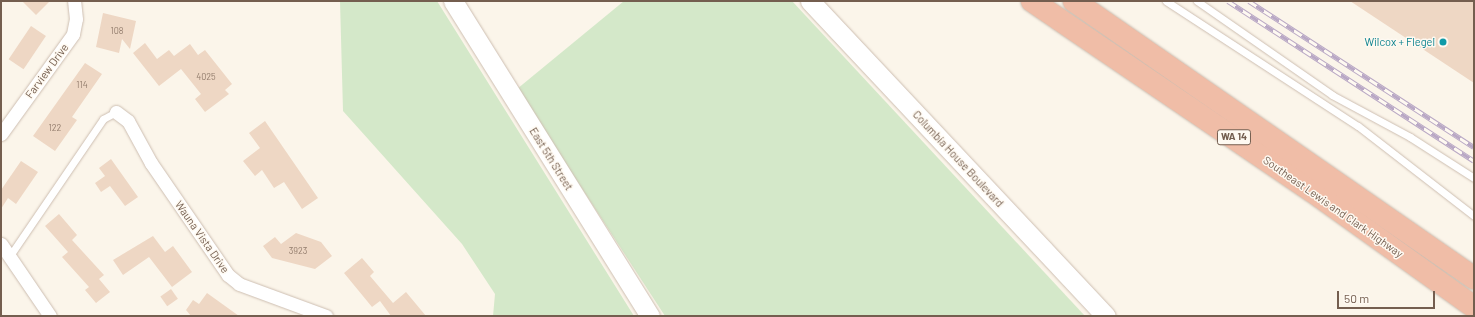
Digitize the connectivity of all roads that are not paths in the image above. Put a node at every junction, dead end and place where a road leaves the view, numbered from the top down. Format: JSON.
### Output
{"nodes":[{"id":1,"x":74,"y":1,"type":"edge"},
{"id":2,"x":453,"y":1,"type":"edge"},
{"id":3,"x":810,"y":1,"type":"edge"},
{"id":4,"x":1032,"y":1,"type":"edge"},
{"id":5,"x":1074,"y":1,"type":"edge"},
{"id":6,"x":1166,"y":1,"type":"edge"},
{"id":7,"x":1197,"y":1,"type":"edge"},
{"id":8,"x":116,"y":112,"type":"joint"},
{"id":9,"x":1,"y":134,"type":"edge"},
{"id":10,"x":1474,"y":178,"type":"edge"},
{"id":11,"x":1474,"y":216,"type":"edge"},
{"id":12,"x":1,"y":244,"type":"edge"},
{"id":13,"x":9,"y":257,"type":"junction"},
{"id":14,"x":1433,"y":277,"type":"junction"},
{"id":15,"x":1474,"y":278,"type":"edge"},
{"id":16,"x":1474,"y":307,"type":"edge"},
{"id":17,"x":50,"y":316,"type":"edge"},
{"id":18,"x":326,"y":316,"type":"edge"},
{"id":19,"x":650,"y":316,"type":"edge"},
{"id":20,"x":1106,"y":316,"type":"edge"},
{"id":21,"x":1470,"y":316,"type":"edge"}],
"edges":[{"from":1,"to":9,"type":"street","name":"Farview Drive"},
{"from":2,"to":19,"type":"street","name":"East 5th Street"},
{"from":3,"to":20,"type":"street","name":"Columbia House Boulevard"},
{"from":4,"to":14,"type":"highway","name":"Southeast Lewis and Clark Highway","number":"WA 14"},
{"from":5,"to":15,"type":"highway","number":"WA 14"},
{"from":6,"to":11,"type":"lane"},
{"from":7,"to":10,"type":"lane"},
{"from":8,"to":13,"type":"lane"},
{"from":8,"to":18,"type":"street","name":"Wauna Vista Drive"},
{"from":12,"to":13,"type":"street"},
{"from":13,"to":17,"type":"street"},
{"from":14,"to":16,"type":"highway","name":"Southeast Lewis and Clark Highway","number":"WA 14"},
{"from":14,"to":21,"type":"highway"}]}
